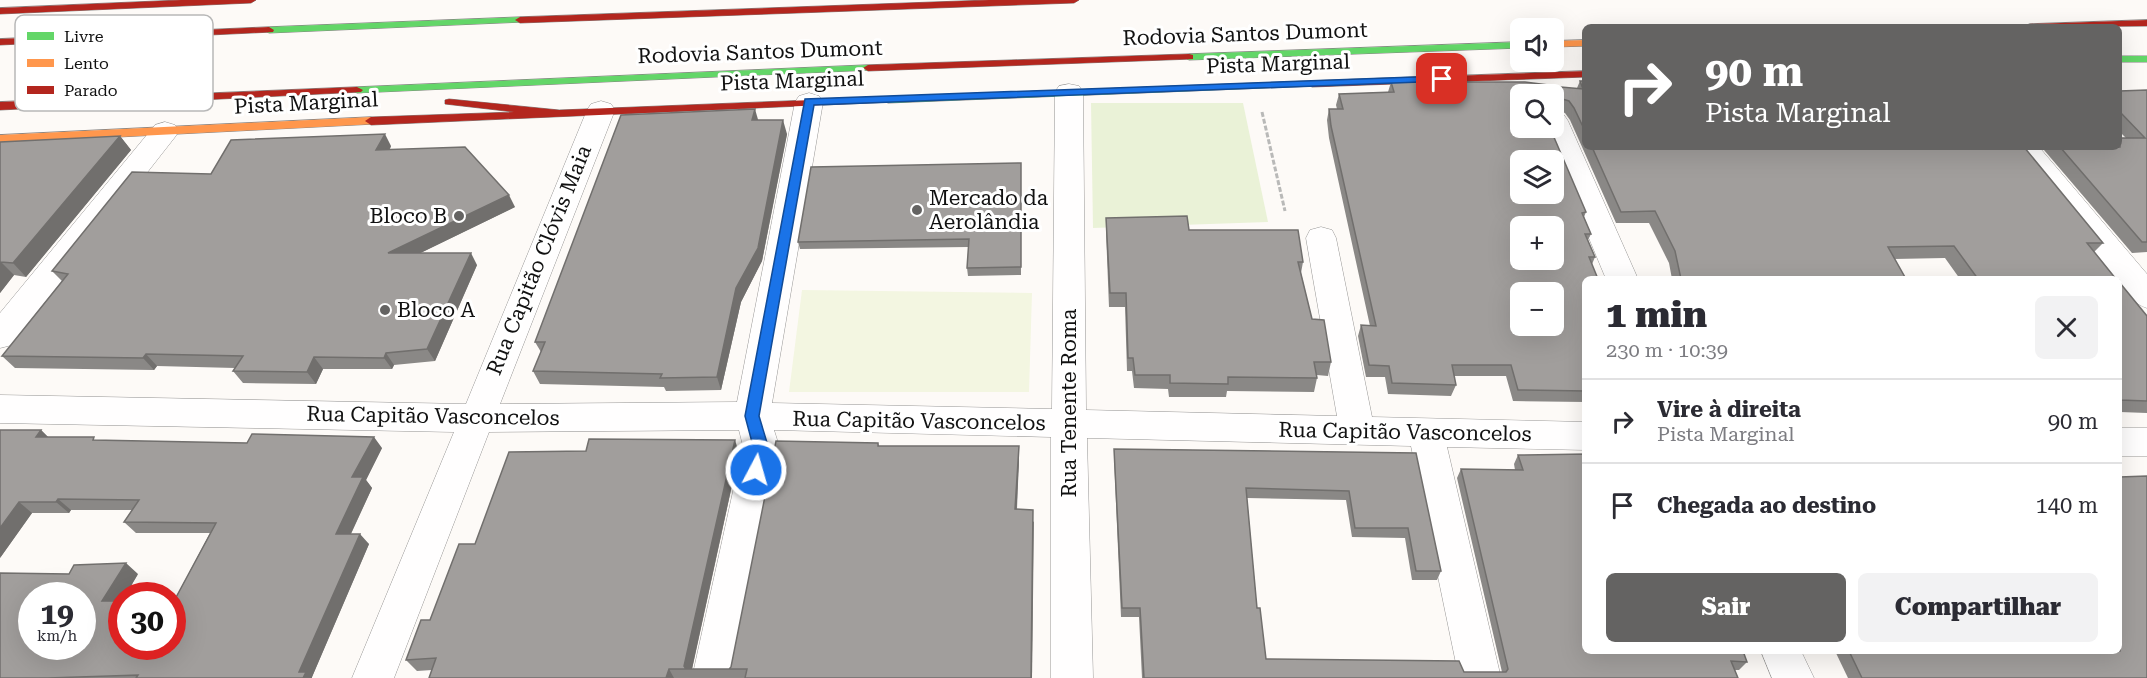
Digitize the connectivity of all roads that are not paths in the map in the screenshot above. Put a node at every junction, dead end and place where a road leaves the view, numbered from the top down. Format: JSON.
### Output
{"nodes":[{"id":1,"x":251,"y":0,"type":"edge"},
{"id":2,"x":1074,"y":0,"type":"edge"},
{"id":3,"x":0,"y":11,"type":"edge"},
{"id":4,"x":2147,"y":23,"type":"edge"},
{"id":5,"x":2118,"y":24,"type":"edge"},
{"id":6,"x":213,"y":33,"type":"edge"},
{"id":7,"x":15,"y":41,"type":"edge"},
{"id":8,"x":0,"y":42,"type":"edge"},
{"id":9,"x":1582,"y":43,"type":"edge"},
{"id":10,"x":1564,"y":44,"type":"edge"},
{"id":11,"x":1510,"y":45,"type":"edge"},
{"id":12,"x":2122,"y":59,"type":"edge"},
{"id":13,"x":2147,"y":59,"type":"edge"},
{"id":14,"x":1582,"y":75,"type":"edge"},
{"id":15,"x":1543,"y":84,"type":"edge"},
{"id":16,"x":1510,"y":85,"type":"edge"},
{"id":17,"x":328,"y":91,"type":"junction"},
{"id":18,"x":1069,"y":92,"type":"junction"},
{"id":19,"x":213,"y":96,"type":"edge"},
{"id":20,"x":809,"y":102,"type":"junction"},
{"id":21,"x":15,"y":105,"type":"edge"},
{"id":22,"x":0,"y":106,"type":"edge"},
{"id":23,"x":601,"y":110,"type":"junction"},
{"id":24,"x":555,"y":112,"type":"junction"},
{"id":25,"x":165,"y":131,"type":"junction"},
{"id":26,"x":1561,"y":138,"type":"edge"},
{"id":27,"x":0,"y":139,"type":"edge"},
{"id":28,"x":2025,"y":150,"type":"edge"},
{"id":29,"x":1321,"y":238,"type":"dead end"},
{"id":30,"x":1621,"y":276,"type":"edge"},
{"id":31,"x":2147,"y":296,"type":"edge"},
{"id":32,"x":0,"y":336,"type":"edge"},
{"id":33,"x":0,"y":409,"type":"edge"},
{"id":34,"x":752,"y":416,"type":"junction"},
{"id":35,"x":476,"y":418,"type":"junction"},
{"id":36,"x":1069,"y":425,"type":"junction"},
{"id":37,"x":1357,"y":431,"type":"junction"},
{"id":38,"x":1426,"y":432,"type":"junction"},
{"id":39,"x":1582,"y":436,"type":"edge"},
{"id":40,"x":2122,"y":442,"type":"edge"},
{"id":41,"x":2147,"y":442,"type":"edge"},
{"id":42,"x":1782,"y":654,"type":"edge"},
{"id":43,"x":373,"y":678,"type":"edge"},
{"id":44,"x":713,"y":678,"type":"edge"},
{"id":45,"x":1072,"y":678,"type":"edge"},
{"id":46,"x":1480,"y":678,"type":"edge"},
{"id":47,"x":1793,"y":678,"type":"edge"}],
"edges":[{"from":1,"to":3,"type":"main road"},
{"from":2,"to":6,"type":"main road","name":"Rodovia Santos Dumont"},
{"from":4,"to":5,"type":"main road"},
{"from":7,"to":8,"type":"main road","name":"Rodovia Santos Dumont"},
{"from":9,"to":10,"type":"main road"},
{"from":11,"to":17,"type":"main road","name":"Rodovia Santos Dumont"},
{"from":12,"to":13,"type":"main road"},
{"from":14,"to":15,"type":"main road","name":"Pista Marginal"},
{"from":16,"to":18,"type":"main road","name":"Pista Marginal"},
{"from":17,"to":19,"type":"main road","name":"Rodovia Santos Dumont"},
{"from":17,"to":24,"type":"main road"},
{"from":18,"to":20,"type":"main road","name":"Pista Marginal"},
{"from":18,"to":36,"type":"street","name":"Rua Tenente Roma"},
{"from":20,"to":23,"type":"main road","name":"Pista Marginal"},
{"from":20,"to":34,"type":"street"},
{"from":21,"to":22,"type":"main road","name":"Rodovia Santos Dumont"},
{"from":23,"to":24,"type":"main road","name":"Pista Marginal"},
{"from":23,"to":35,"type":"street","name":"Rua Capitão Clóvis Maia"},
{"from":24,"to":25,"type":"main road","name":"Pista Marginal"},
{"from":25,"to":27,"type":"main road","name":"Pista Marginal"},
{"from":25,"to":32,"type":"street"},
{"from":26,"to":30,"type":"street"},
{"from":28,"to":31,"type":"street"},
{"from":29,"to":37,"type":"street"},
{"from":33,"to":35,"type":"street","name":"Rua Capitão Vasconcelos"},
{"from":34,"to":35,"type":"street","name":"Rua Capitão Vasconcelos"},
{"from":34,"to":36,"type":"street","name":"Rua Capitão Vasconcelos"},
{"from":34,"to":44,"type":"street"},
{"from":35,"to":43,"type":"street","name":"Rua Capitão Clóvis Maia"},
{"from":36,"to":37,"type":"street","name":"Rua Capitão Vasconcelos"},
{"from":36,"to":45,"type":"street","name":"Rua Tenente Roma"},
{"from":37,"to":38,"type":"street","name":"Rua Capitão Vasconcelos"},
{"from":38,"to":39,"type":"street","name":"Rua Capitão Vasconcelos"},
{"from":38,"to":46,"type":"street"},
{"from":40,"to":41,"type":"street"},
{"from":42,"to":47,"type":"street"}]}
